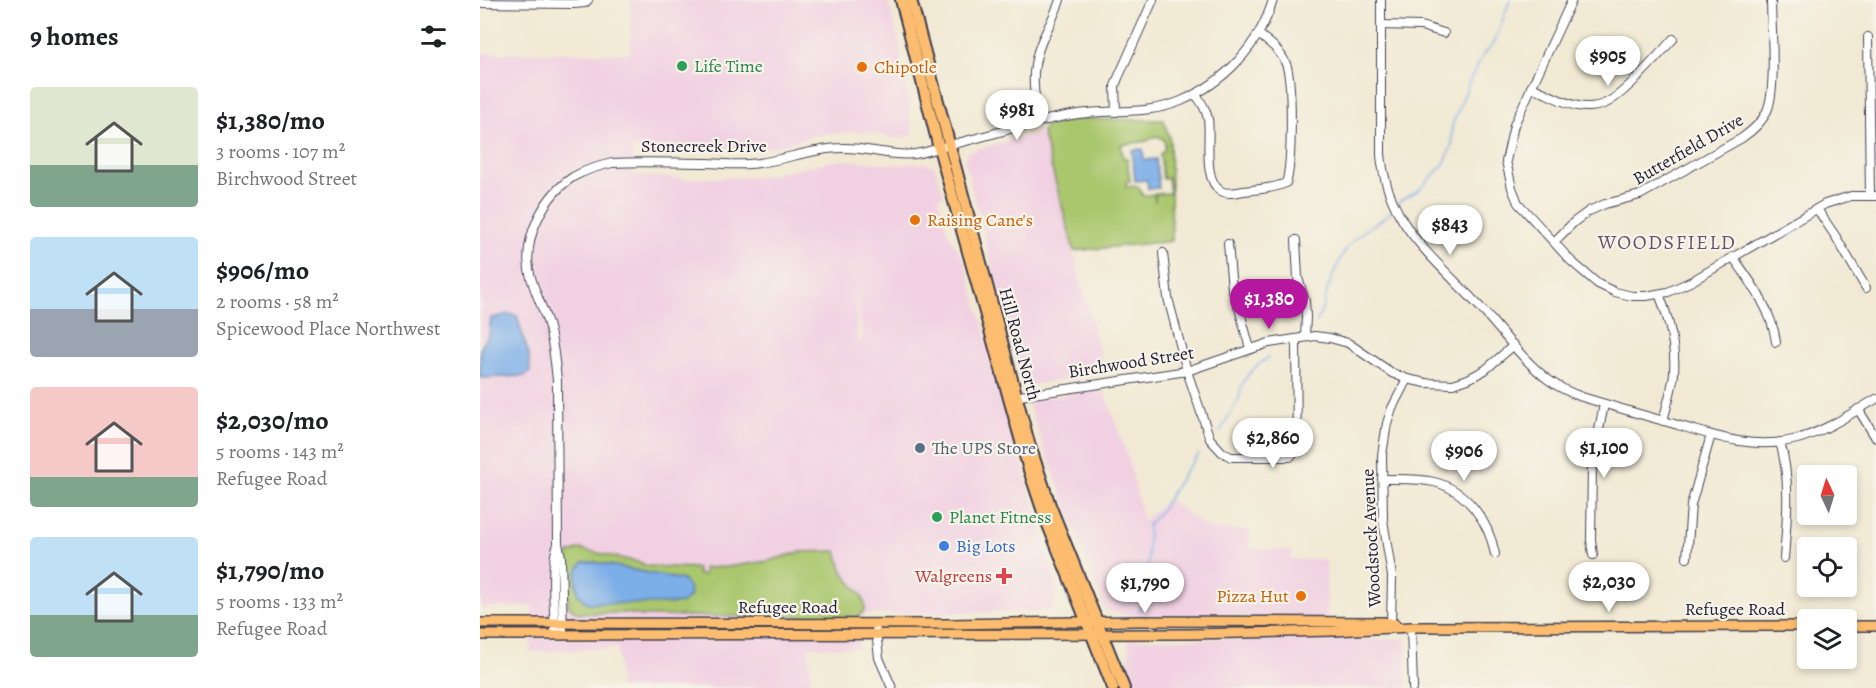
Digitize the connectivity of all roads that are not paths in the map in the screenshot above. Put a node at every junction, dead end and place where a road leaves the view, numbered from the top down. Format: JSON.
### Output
{"nodes":[{"id":1,"x":588,"y":0,"type":"edge"},
{"id":2,"x":901,"y":0,"type":"edge"},
{"id":3,"x":911,"y":0,"type":"edge"},
{"id":4,"x":1060,"y":0,"type":"edge"},
{"id":5,"x":1153,"y":0,"type":"edge"},
{"id":6,"x":1274,"y":0,"type":"edge"},
{"id":7,"x":1381,"y":0,"type":"edge"},
{"id":8,"x":1572,"y":0,"type":"edge"},
{"id":9,"x":1771,"y":0,"type":"edge"},
{"id":10,"x":480,"y":3,"type":"edge"},
{"id":11,"x":1381,"y":25,"type":"junction"},
{"id":12,"x":1444,"y":33,"type":"dead end"},
{"id":13,"x":1258,"y":34,"type":"junction"},
{"id":14,"x":1868,"y":37,"type":"dead end"},
{"id":15,"x":1672,"y":39,"type":"dead end"},
{"id":16,"x":1531,"y":87,"type":"junction"},
{"id":17,"x":1195,"y":94,"type":"junction"},
{"id":18,"x":1116,"y":112,"type":"junction"},
{"id":19,"x":1040,"y":122,"type":"junction"},
{"id":20,"x":945,"y":146,"type":"junction"},
{"id":21,"x":1873,"y":196,"type":"edge"},
{"id":22,"x":1817,"y":209,"type":"junction"},
{"id":23,"x":1296,"y":240,"type":"dead end"},
{"id":24,"x":1555,"y":242,"type":"junction"},
{"id":25,"x":1228,"y":244,"type":"dead end"},
{"id":26,"x":1163,"y":253,"type":"dead end"},
{"id":27,"x":1733,"y":256,"type":"junction"},
{"id":28,"x":1866,"y":288,"type":"dead end"},
{"id":29,"x":1659,"y":294,"type":"junction"},
{"id":30,"x":1305,"y":337,"type":"junction"},
{"id":31,"x":1296,"y":339,"type":"junction"},
{"id":32,"x":1776,"y":342,"type":"dead end"},
{"id":33,"x":1514,"y":345,"type":"junction"},
{"id":34,"x":1250,"y":349,"type":"junction"},
{"id":35,"x":1187,"y":371,"type":"junction"},
{"id":36,"x":1407,"y":379,"type":"junction"},
{"id":37,"x":1015,"y":396,"type":"junction"},
{"id":38,"x":1876,"y":399,"type":"edge"},
{"id":39,"x":1604,"y":404,"type":"junction"},
{"id":40,"x":1858,"y":409,"type":"junction"},
{"id":41,"x":1663,"y":421,"type":"junction"},
{"id":42,"x":1711,"y":435,"type":"junction"},
{"id":43,"x":1876,"y":438,"type":"edge"},
{"id":44,"x":1780,"y":442,"type":"junction"},
{"id":45,"x":1382,"y":479,"type":"junction"},
{"id":46,"x":1495,"y":554,"type":"dead end"},
{"id":47,"x":1593,"y":555,"type":"dead end"},
{"id":48,"x":1687,"y":558,"type":"dead end"},
{"id":49,"x":1784,"y":558,"type":"dead end"},
{"id":50,"x":480,"y":623,"type":"edge"},
{"id":51,"x":558,"y":624,"type":"junction"},
{"id":52,"x":1391,"y":625,"type":"junction"},
{"id":53,"x":1797,"y":626,"type":"edge"},
{"id":54,"x":1857,"y":626,"type":"edge"},
{"id":55,"x":1876,"y":626,"type":"edge"},
{"id":56,"x":1411,"y":627,"type":"junction"},
{"id":57,"x":1094,"y":628,"type":"junction"},
{"id":58,"x":876,"y":633,"type":"junction"},
{"id":59,"x":559,"y":635,"type":"junction"},
{"id":60,"x":480,"y":636,"type":"edge"},
{"id":61,"x":892,"y":688,"type":"edge"},
{"id":62,"x":1113,"y":688,"type":"edge"},
{"id":63,"x":1124,"y":688,"type":"edge"},
{"id":64,"x":1413,"y":688,"type":"edge"}],
"edges":[{"from":1,"to":10,"type":"street"},
{"from":2,"to":20,"type":"highway","name":"Hill Road North"},
{"from":3,"to":20,"type":"highway","name":"Hill Road North"},
{"from":4,"to":19,"type":"street"},
{"from":5,"to":18,"type":"street"},
{"from":6,"to":13,"type":"street","name":"Stonecreek Drive"},
{"from":7,"to":11,"type":"street"},
{"from":8,"to":16,"type":"street"},
{"from":9,"to":24,"type":"street","name":"Butterfield Drive"},
{"from":11,"to":12,"type":"street"},
{"from":11,"to":33,"type":"street"},
{"from":13,"to":17,"type":"street","name":"Stonecreek Drive"},
{"from":13,"to":17,"type":"street"},
{"from":14,"to":21,"type":"street"},
{"from":15,"to":16,"type":"street"},
{"from":16,"to":24,"type":"street"},
{"from":17,"to":18,"type":"street","name":"Stonecreek Drive"},
{"from":18,"to":19,"type":"street","name":"Stonecreek Drive"},
{"from":19,"to":20,"type":"street","name":"Stonecreek Drive"},
{"from":20,"to":37,"type":"highway","name":"Hill Road North"},
{"from":20,"to":51,"type":"street","name":"Stonecreek Drive"},
{"from":20,"to":57,"type":"highway","name":"Hill Road North"},
{"from":21,"to":22,"type":"street"},
{"from":22,"to":27,"type":"street"},
{"from":22,"to":28,"type":"street"},
{"from":23,"to":30,"type":"street"},
{"from":24,"to":29,"type":"street"},
{"from":25,"to":34,"type":"street"},
{"from":26,"to":35,"type":"street"},
{"from":27,"to":29,"type":"street"},
{"from":27,"to":32,"type":"street"},
{"from":29,"to":41,"type":"street"},
{"from":30,"to":31,"type":"street","name":"Birchwood Street"},
{"from":30,"to":36,"type":"street","name":"Birchwood Street"},
{"from":31,"to":34,"type":"street","name":"Birchwood Street"},
{"from":31,"to":35,"type":"street"},
{"from":33,"to":36,"type":"street","name":"Birchwood Street"},
{"from":33,"to":39,"type":"street"},
{"from":34,"to":35,"type":"street","name":"Birchwood Street"},
{"from":35,"to":37,"type":"street","name":"Birchwood Street"},
{"from":36,"to":45,"type":"street","name":"Woodstock Avenue"},
{"from":37,"to":57,"type":"highway","name":"Hill Road North"},
{"from":38,"to":40,"type":"street"},
{"from":39,"to":41,"type":"street"},
{"from":39,"to":47,"type":"street"},
{"from":40,"to":43,"type":"street"},
{"from":40,"to":44,"type":"street"},
{"from":41,"to":42,"type":"street"},
{"from":42,"to":44,"type":"street"},
{"from":42,"to":48,"type":"street"},
{"from":44,"to":49,"type":"street"},
{"from":45,"to":46,"type":"street"},
{"from":45,"to":52,"type":"street","name":"Woodstock Avenue"},
{"from":50,"to":51,"type":"main road","name":"Refugee Road"},
{"from":51,"to":57,"type":"main road","name":"Refugee Road"},
{"from":51,"to":59,"type":"street","name":"Stonecreek Drive"},
{"from":52,"to":56,"type":"main road","name":"Refugee Road"},
{"from":52,"to":57,"type":"main road","name":"Refugee Road"},
{"from":52,"to":57,"type":"main road","name":"Refugee Road"},
{"from":53,"to":56,"type":"main road","name":"Refugee Road"},
{"from":54,"to":55,"type":"main road"},
{"from":56,"to":64,"type":"street"},
{"from":57,"to":58,"type":"main road","name":"Refugee Road"},
{"from":57,"to":62,"type":"highway","name":"Hill Road North"},
{"from":57,"to":63,"type":"highway","name":"Hill Road North"},
{"from":58,"to":59,"type":"main road","name":"Refugee Road"},
{"from":58,"to":61,"type":"street"},
{"from":59,"to":60,"type":"main road","name":"Refugee Road"}]}
